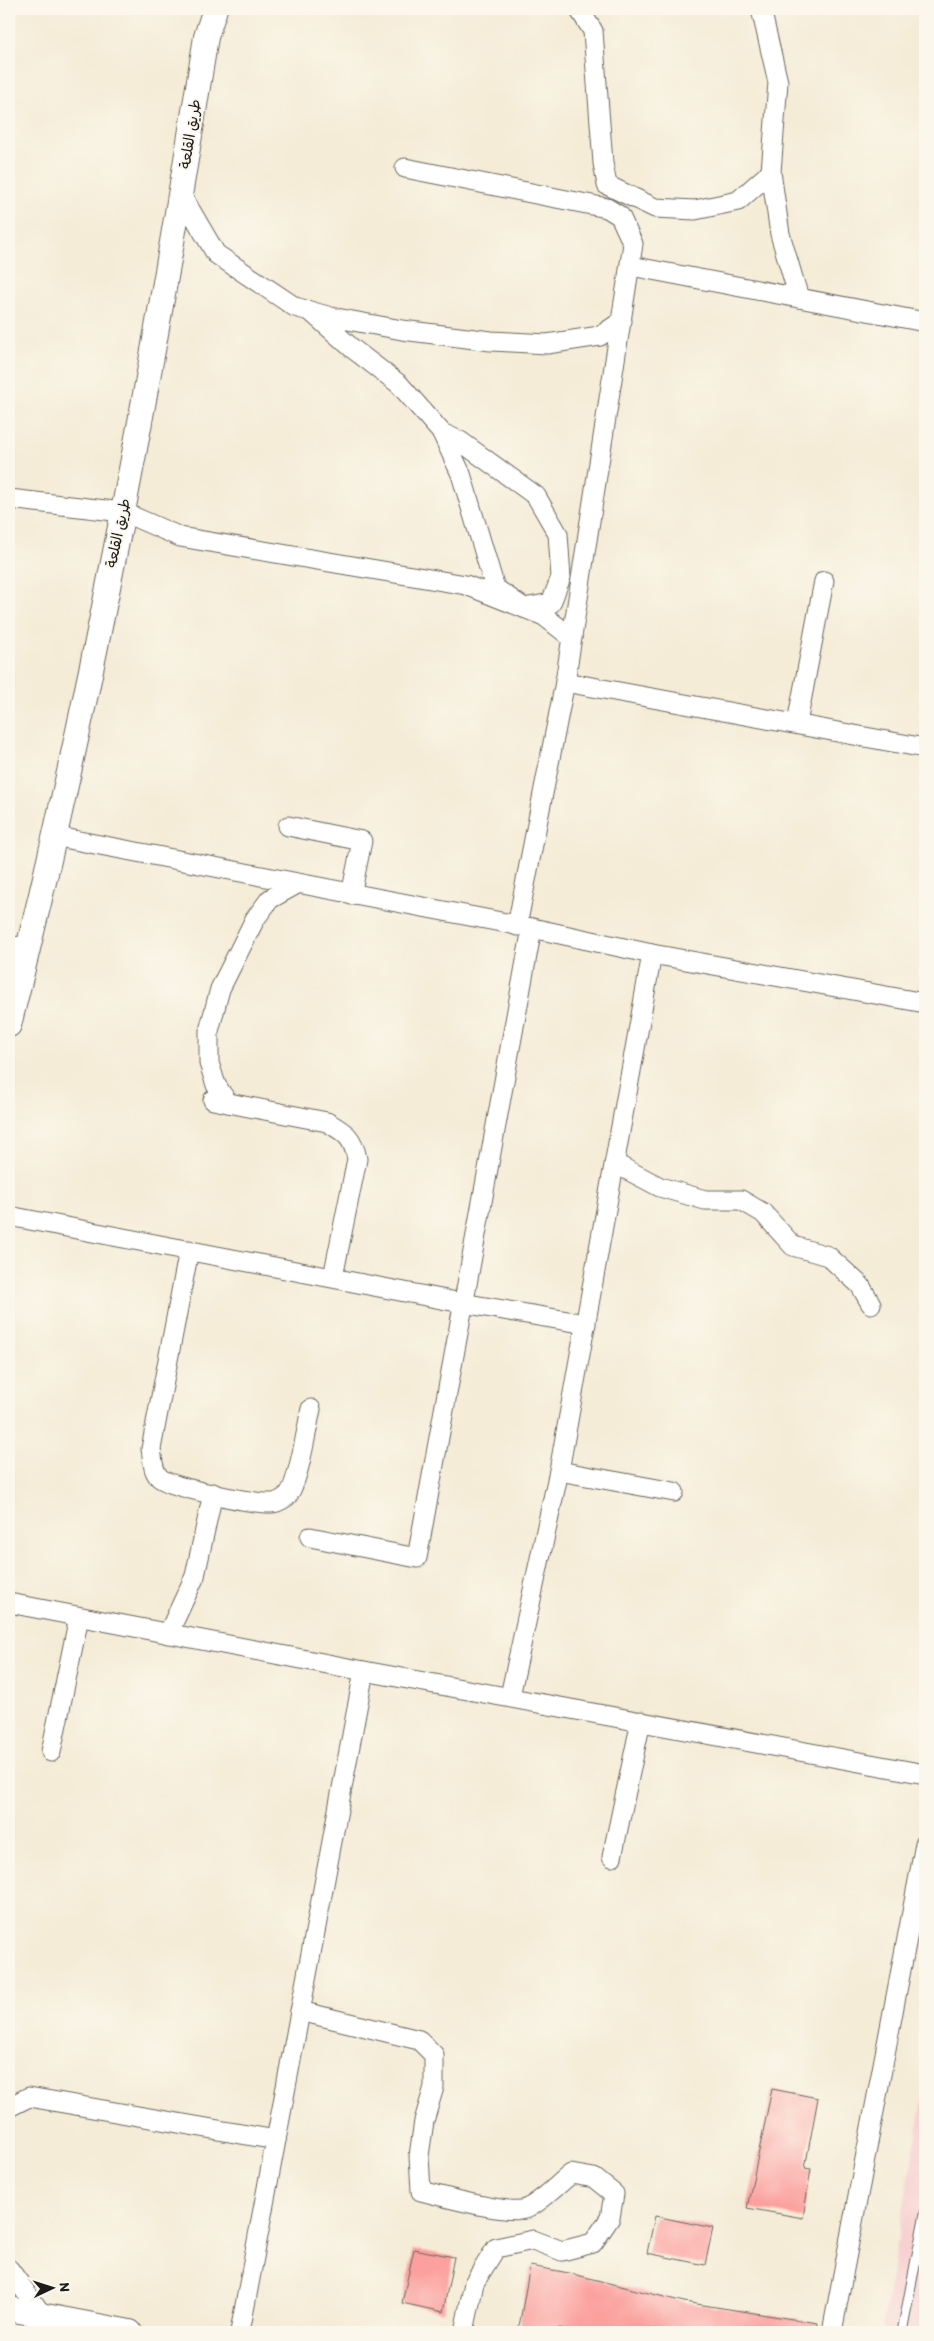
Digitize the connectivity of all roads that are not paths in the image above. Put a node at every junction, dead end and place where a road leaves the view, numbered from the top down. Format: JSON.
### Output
{"nodes":[{"id":1,"x":203,"y":9,"type":"edge"},
{"id":2,"x":215,"y":9,"type":"edge"},
{"id":3,"x":579,"y":9,"type":"edge"},
{"id":4,"x":761,"y":9,"type":"edge"},
{"id":5,"x":206,"y":37,"type":"junction"},
{"id":6,"x":405,"y":168,"type":"dead end"},
{"id":7,"x":771,"y":172,"type":"junction"},
{"id":8,"x":181,"y":194,"type":"junction"},
{"id":9,"x":631,"y":266,"type":"junction"},
{"id":10,"x":799,"y":298,"type":"junction"},
{"id":11,"x":310,"y":311,"type":"junction"},
{"id":12,"x":622,"y":321,"type":"junction"},
{"id":13,"x":925,"y":322,"type":"edge"},
{"id":14,"x":442,"y":433,"type":"junction"},
{"id":15,"x":9,"y":500,"type":"edge"},
{"id":16,"x":123,"y":512,"type":"junction"},
{"id":17,"x":824,"y":581,"type":"dead end"},
{"id":18,"x":524,"y":608,"type":"junction"},
{"id":19,"x":572,"y":638,"type":"junction"},
{"id":20,"x":565,"y":682,"type":"junction"},
{"id":21,"x":797,"y":723,"type":"junction"},
{"id":22,"x":925,"y":748,"type":"edge"},
{"id":23,"x":288,"y":826,"type":"dead end"},
{"id":24,"x":53,"y":836,"type":"junction"},
{"id":25,"x":297,"y":884,"type":"junction"},
{"id":26,"x":351,"y":895,"type":"junction"},
{"id":27,"x":524,"y":927,"type":"junction"},
{"id":28,"x":18,"y":946,"type":"edge"},
{"id":29,"x":652,"y":954,"type":"junction"},
{"id":30,"x":925,"y":1004,"type":"edge"},
{"id":31,"x":9,"y":1025,"type":"edge"},
{"id":32,"x":616,"y":1164,"type":"junction"},
{"id":33,"x":9,"y":1216,"type":"edge"},
{"id":34,"x":189,"y":1250,"type":"junction"},
{"id":35,"x":333,"y":1277,"type":"junction"},
{"id":36,"x":462,"y":1304,"type":"junction"},
{"id":37,"x":871,"y":1304,"type":"dead end"},
{"id":38,"x":586,"y":1324,"type":"junction"},
{"id":39,"x":311,"y":1409,"type":"dead end"},
{"id":40,"x":559,"y":1471,"type":"junction"},
{"id":41,"x":674,"y":1492,"type":"dead end"},
{"id":42,"x":212,"y":1493,"type":"junction"},
{"id":43,"x":310,"y":1536,"type":"dead end"},
{"id":44,"x":9,"y":1603,"type":"edge"},
{"id":45,"x":79,"y":1617,"type":"junction"},
{"id":46,"x":168,"y":1634,"type":"junction"},
{"id":47,"x":364,"y":1671,"type":"junction"},
{"id":48,"x":510,"y":1696,"type":"junction"},
{"id":49,"x":641,"y":1722,"type":"junction"},
{"id":50,"x":51,"y":1752,"type":"dead end"},
{"id":51,"x":925,"y":1774,"type":"edge"},
{"id":52,"x":925,"y":1844,"type":"edge"},
{"id":53,"x":612,"y":1857,"type":"dead end"},
{"id":54,"x":300,"y":2011,"type":"junction"},
{"id":55,"x":9,"y":2107,"type":"edge"},
{"id":56,"x":276,"y":2140,"type":"junction"},
{"id":57,"x":925,"y":2213,"type":"edge"},
{"id":58,"x":9,"y":2269,"type":"edge"},
{"id":59,"x":9,"y":2309,"type":"edge"},
{"id":60,"x":43,"y":2316,"type":"junction"},
{"id":61,"x":130,"y":2332,"type":"edge"},
{"id":62,"x":240,"y":2332,"type":"edge"},
{"id":63,"x":464,"y":2332,"type":"edge"},
{"id":64,"x":832,"y":2332,"type":"edge"},
{"id":65,"x":902,"y":2332,"type":"edge"}],
"edges":[{"from":1,"to":5,"type":"street","name":"طريق القلعة"},
{"from":2,"to":5,"type":"street","name":"طريق القلعة"},
{"from":3,"to":7,"type":"street"},
{"from":4,"to":7,"type":"street"},
{"from":5,"to":8,"type":"street","name":"طريق القلعة"},
{"from":6,"to":9,"type":"street"},
{"from":7,"to":10,"type":"street"},
{"from":8,"to":11,"type":"street"},
{"from":8,"to":16,"type":"street","name":"طريق القلعة"},
{"from":9,"to":10,"type":"street"},
{"from":9,"to":12,"type":"street"},
{"from":10,"to":13,"type":"street"},
{"from":11,"to":12,"type":"street"},
{"from":11,"to":14,"type":"street"},
{"from":12,"to":19,"type":"street"},
{"from":14,"to":18,"type":"street"},
{"from":14,"to":18,"type":"street"},
{"from":15,"to":16,"type":"street"},
{"from":16,"to":18,"type":"street"},
{"from":16,"to":24,"type":"street","name":"طريق القلعة"},
{"from":17,"to":21,"type":"street"},
{"from":18,"to":19,"type":"street"},
{"from":19,"to":20,"type":"street"},
{"from":20,"to":21,"type":"street"},
{"from":20,"to":27,"type":"street"},
{"from":21,"to":22,"type":"street"},
{"from":23,"to":26,"type":"street"},
{"from":24,"to":25,"type":"street"},
{"from":24,"to":28,"type":"street","name":"طريق القلعة"},
{"from":25,"to":26,"type":"street"},
{"from":25,"to":35,"type":"street"},
{"from":26,"to":27,"type":"street"},
{"from":27,"to":29,"type":"street"},
{"from":27,"to":36,"type":"street"},
{"from":28,"to":31,"type":"street","name":"طريق القلعة"},
{"from":29,"to":30,"type":"street"},
{"from":29,"to":32,"type":"street"},
{"from":32,"to":37,"type":"street"},
{"from":32,"to":38,"type":"street"},
{"from":33,"to":34,"type":"street"},
{"from":34,"to":35,"type":"street"},
{"from":34,"to":42,"type":"street"},
{"from":35,"to":36,"type":"street"},
{"from":36,"to":38,"type":"street"},
{"from":36,"to":43,"type":"street"},
{"from":38,"to":40,"type":"street"},
{"from":39,"to":42,"type":"street"},
{"from":40,"to":41,"type":"street"},
{"from":40,"to":48,"type":"street"},
{"from":42,"to":46,"type":"street"},
{"from":44,"to":45,"type":"street"},
{"from":45,"to":46,"type":"street"},
{"from":45,"to":50,"type":"street"},
{"from":46,"to":47,"type":"street"},
{"from":47,"to":48,"type":"street"},
{"from":47,"to":54,"type":"street"},
{"from":48,"to":49,"type":"street"},
{"from":49,"to":51,"type":"street"},
{"from":49,"to":53,"type":"street"},
{"from":52,"to":64,"type":"street"},
{"from":54,"to":56,"type":"street"},
{"from":54,"to":63,"type":"street"},
{"from":55,"to":56,"type":"street"},
{"from":56,"to":62,"type":"street"},
{"from":57,"to":65,"type":"lane"},
{"from":58,"to":60,"type":"street"},
{"from":59,"to":60,"type":"street"},
{"from":60,"to":61,"type":"street"}]}
